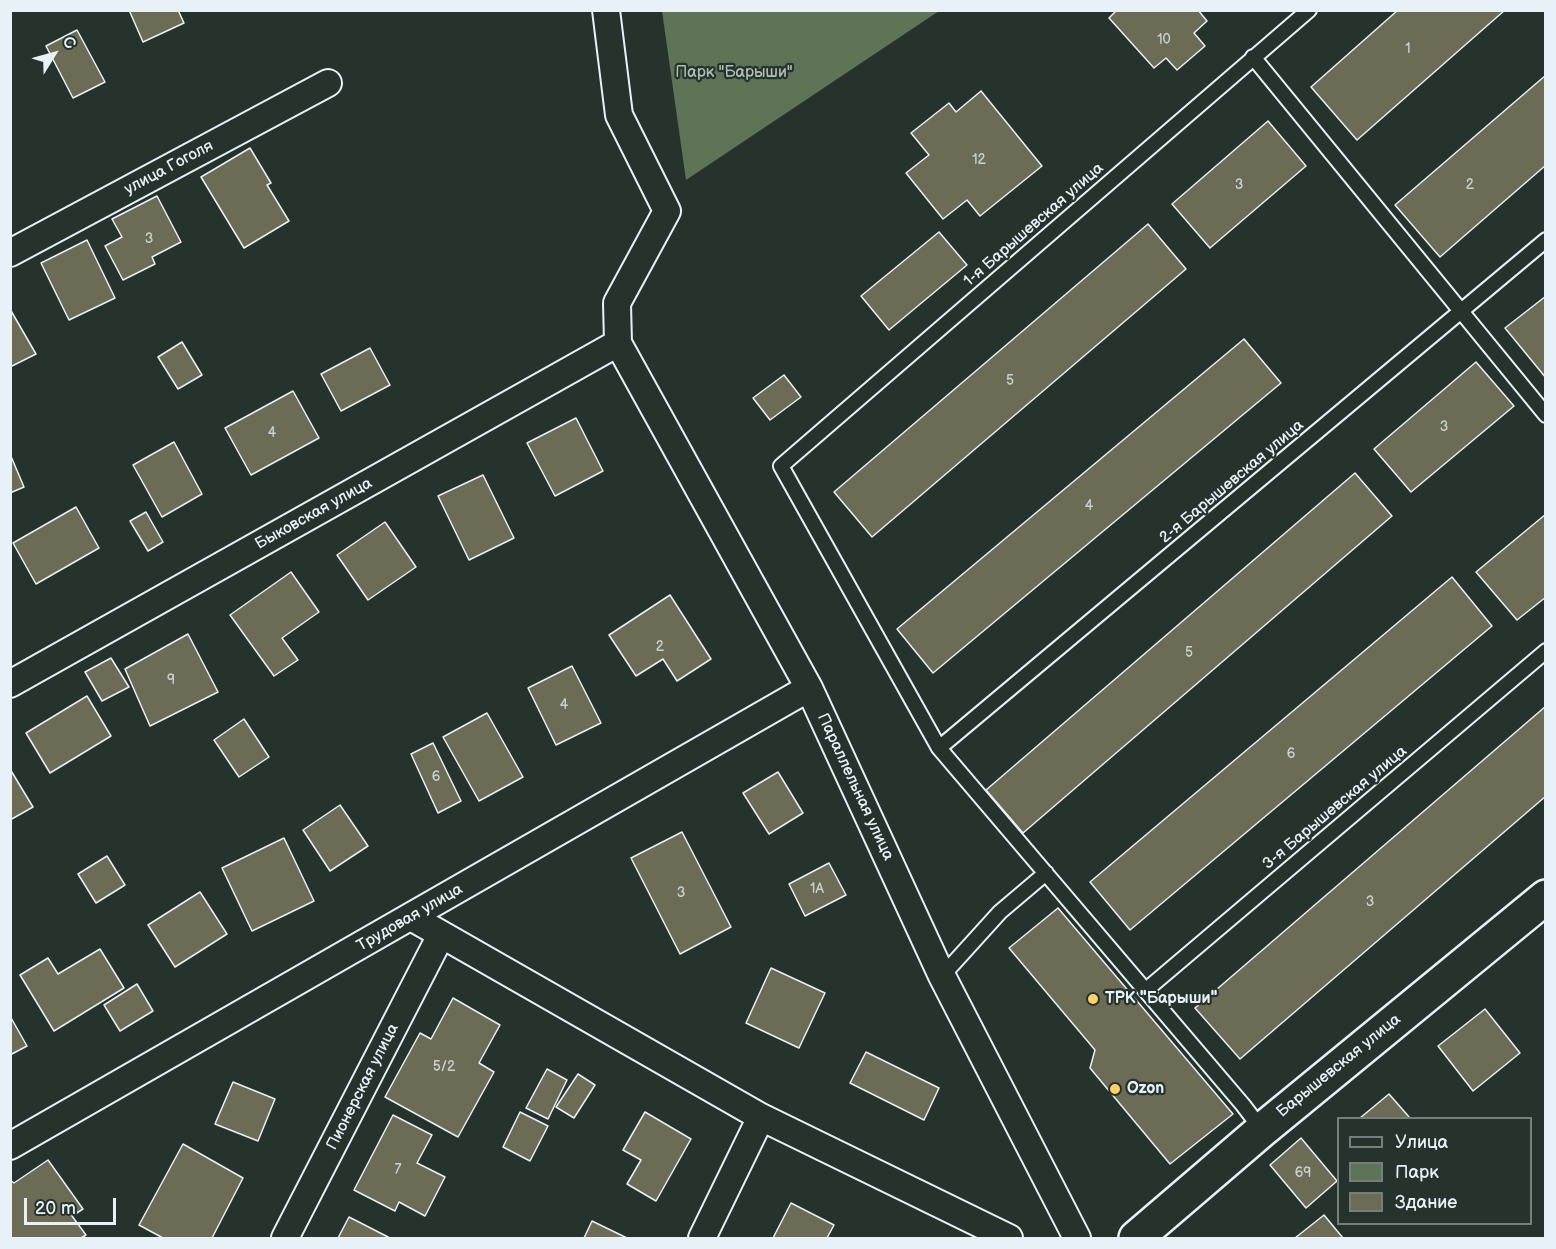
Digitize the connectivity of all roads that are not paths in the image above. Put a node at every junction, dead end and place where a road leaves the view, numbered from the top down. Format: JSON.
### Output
{"nodes":[{"id":1,"x":606,"y":10,"type":"edge"},
{"id":2,"x":1309,"y":10,"type":"edge"},
{"id":3,"x":1253,"y":57,"type":"junction"},
{"id":4,"x":328,"y":82,"type":"dead end"},
{"id":5,"x":1545,"y":240,"type":"edge"},
{"id":6,"x":10,"y":253,"type":"edge"},
{"id":7,"x":1461,"y":311,"type":"junction"},
{"id":8,"x":618,"y":344,"type":"junction"},
{"id":9,"x":1545,"y":415,"type":"edge"},
{"id":10,"x":1545,"y":651,"type":"edge"},
{"id":11,"x":10,"y":684,"type":"edge"},
{"id":12,"x":809,"y":688,"type":"junction"},
{"id":13,"x":939,"y":748,"type":"junction"},
{"id":14,"x":1046,"y":873,"type":"junction"},
{"id":15,"x":1545,"y":897,"type":"edge"},
{"id":16,"x":411,"y":917,"type":"junction"},
{"id":17,"x":441,"y":935,"type":"junction"},
{"id":18,"x":942,"y":976,"type":"junction"},
{"id":19,"x":1146,"y":990,"type":"junction"},
{"id":20,"x":761,"y":1117,"type":"junction"},
{"id":21,"x":1262,"y":1130,"type":"junction"},
{"id":22,"x":10,"y":1146,"type":"edge"},
{"id":23,"x":285,"y":1239,"type":"edge"},
{"id":24,"x":702,"y":1239,"type":"edge"},
{"id":25,"x":1009,"y":1239,"type":"edge"},
{"id":26,"x":1077,"y":1239,"type":"edge"},
{"id":27,"x":1136,"y":1239,"type":"edge"}],
"edges":[{"from":1,"to":8,"type":"street"},
{"from":2,"to":3,"type":"lane","name":"1-я Барышевская улица"},
{"from":3,"to":7,"type":"lane"},
{"from":3,"to":13,"type":"lane","name":"1-я Барышевская улица"},
{"from":4,"to":6,"type":"street","name":"улица Гоголя"},
{"from":5,"to":7,"type":"lane","name":"2-я Барышевская улица"},
{"from":7,"to":9,"type":"lane"},
{"from":7,"to":13,"type":"lane","name":"2-я Барышевская улица"},
{"from":8,"to":11,"type":"street","name":"Быковская улица"},
{"from":8,"to":12,"type":"street","name":"Параллельная улица"},
{"from":10,"to":19,"type":"lane","name":"3-я Барышевская улица"},
{"from":12,"to":16,"type":"street","name":"Трудовая улица"},
{"from":12,"to":18,"type":"street","name":"Параллельная улица"},
{"from":13,"to":14,"type":"lane"},
{"from":14,"to":18,"type":"lane"},
{"from":14,"to":19,"type":"lane"},
{"from":15,"to":21,"type":"street","name":"Барышевская улица"},
{"from":16,"to":17,"type":"street"},
{"from":16,"to":22,"type":"street","name":"Трудовая улица"},
{"from":17,"to":20,"type":"street"},
{"from":17,"to":23,"type":"street","name":"Пионерская улица"},
{"from":18,"to":26,"type":"street","name":"Параллельная улица"},
{"from":19,"to":21,"type":"lane"},
{"from":20,"to":24,"type":"street"},
{"from":20,"to":25,"type":"street"},
{"from":21,"to":27,"type":"street","name":"Барышевская улица"}]}
